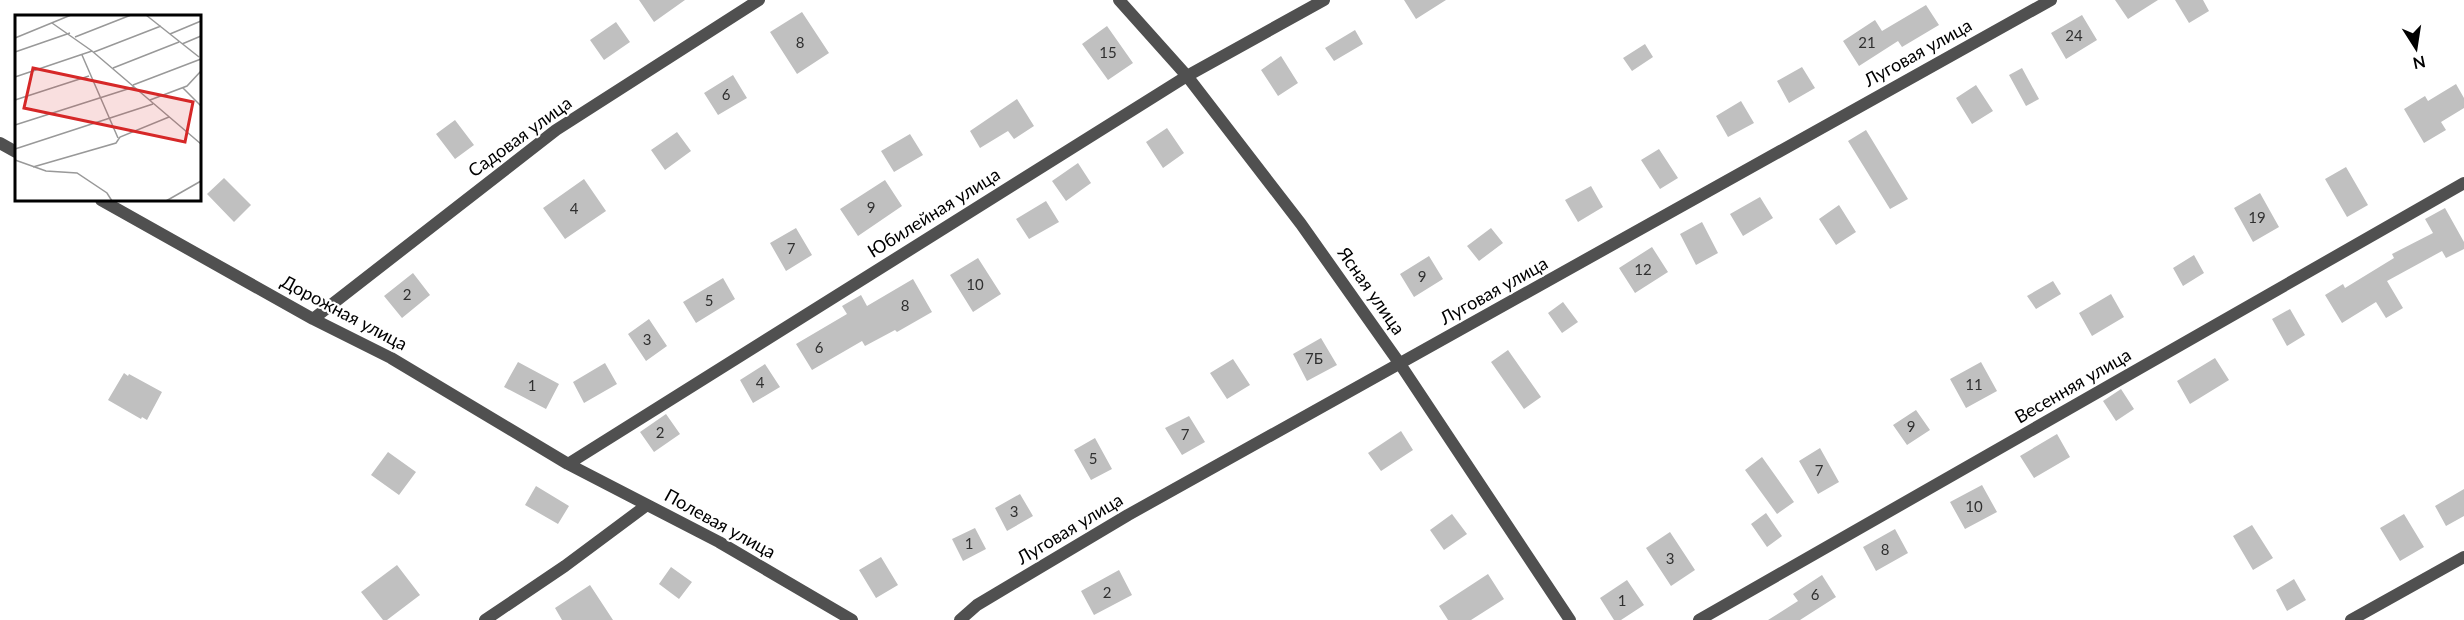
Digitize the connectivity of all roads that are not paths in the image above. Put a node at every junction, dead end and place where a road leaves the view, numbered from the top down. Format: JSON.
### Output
{"nodes":[{"id":1,"x":759,"y":0,"type":"edge"},
{"id":2,"x":1119,"y":0,"type":"edge"},
{"id":3,"x":1324,"y":0,"type":"edge"},
{"id":4,"x":2051,"y":0,"type":"edge"},
{"id":5,"x":1187,"y":76,"type":"junction"},
{"id":6,"x":0,"y":143,"type":"edge"},
{"id":7,"x":15,"y":151,"type":"edge"},
{"id":8,"x":2464,"y":183,"type":"edge"},
{"id":9,"x":103,"y":201,"type":"edge"},
{"id":10,"x":314,"y":318,"type":"junction"},
{"id":11,"x":1400,"y":364,"type":"junction"},
{"id":12,"x":568,"y":464,"type":"junction"},
{"id":13,"x":647,"y":505,"type":"junction"},
{"id":14,"x":2464,"y":557,"type":"edge"},
{"id":15,"x":485,"y":620,"type":"edge"},
{"id":16,"x":852,"y":620,"type":"edge"},
{"id":17,"x":960,"y":620,"type":"edge"},
{"id":18,"x":1570,"y":620,"type":"edge"},
{"id":19,"x":1699,"y":620,"type":"edge"},
{"id":20,"x":2351,"y":620,"type":"edge"}],
"edges":[{"from":1,"to":10,"type":"street","name":"Садовая улица"},
{"from":2,"to":5,"type":"street","name":"Ясная улица"},
{"from":3,"to":5,"type":"street","name":"Юбилейная улица"},
{"from":4,"to":11,"type":"street","name":"Луговая улица"},
{"from":5,"to":11,"type":"street","name":"Ясная улица"},
{"from":5,"to":12,"type":"street","name":"Юбилейная улица"},
{"from":6,"to":7,"type":"street"},
{"from":8,"to":19,"type":"street","name":"Весенняя улица"},
{"from":9,"to":10,"type":"street","name":"Дорожная улица"},
{"from":10,"to":12,"type":"street","name":"Дорожная улица"},
{"from":11,"to":17,"type":"street","name":"Луговая улица"},
{"from":11,"to":18,"type":"street","name":"Ясная улица"},
{"from":12,"to":13,"type":"street","name":"Полевая улица"},
{"from":13,"to":15,"type":"street"},
{"from":13,"to":16,"type":"street","name":"Полевая улица"},
{"from":14,"to":20,"type":"street"}]}
